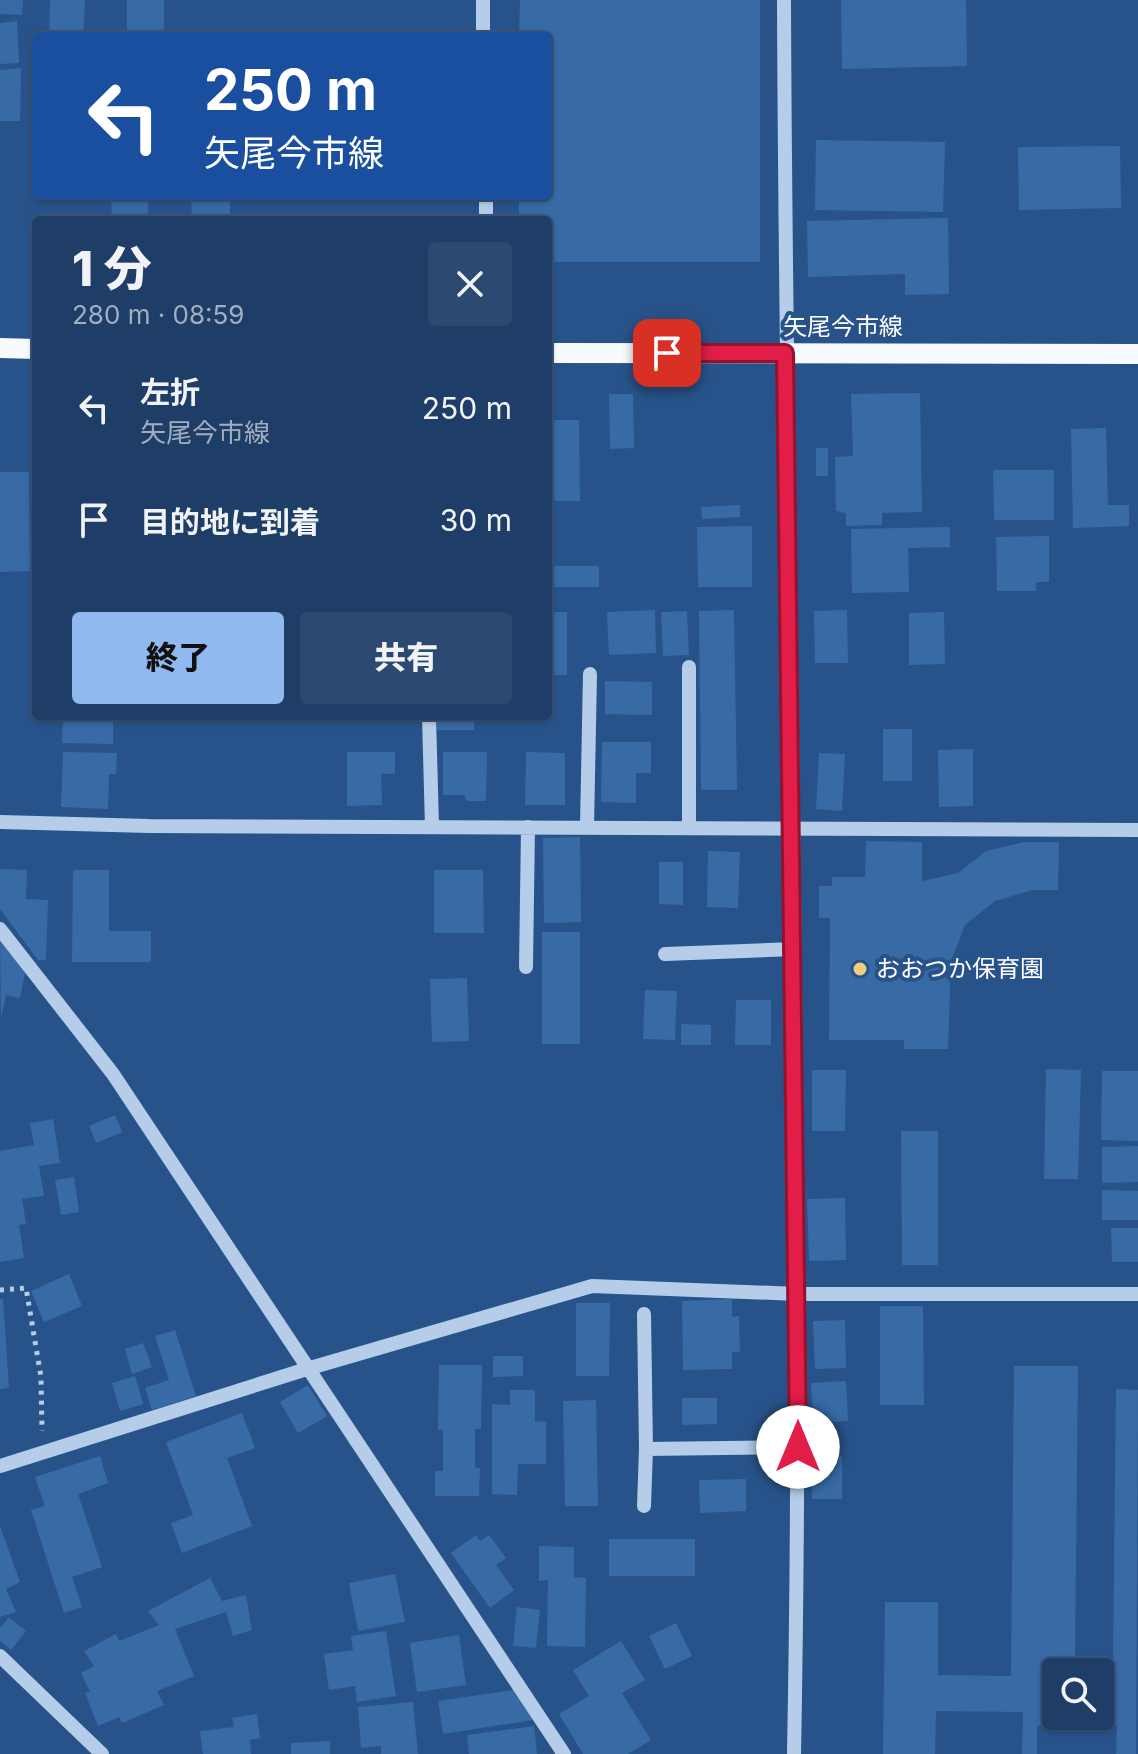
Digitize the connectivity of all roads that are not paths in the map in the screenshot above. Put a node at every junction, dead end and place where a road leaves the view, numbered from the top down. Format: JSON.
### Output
{"nodes":[{"id":1,"x":483,"y":0,"type":"edge"},
{"id":2,"x":784,"y":0,"type":"edge"},
{"id":3,"x":483,"y":32,"type":"edge"},
{"id":4,"x":0,"y":348,"type":"edge"},
{"id":5,"x":32,"y":349,"type":"edge"},
{"id":6,"x":552,"y":353,"type":"edge"},
{"id":7,"x":785,"y":353,"type":"junction"},
{"id":8,"x":1138,"y":354,"type":"edge"},
{"id":9,"x":689,"y":667,"type":"dead end"},
{"id":10,"x":590,"y":674,"type":"dead end"},
{"id":11,"x":429,"y":720,"type":"edge"},
{"id":12,"x":0,"y":822,"type":"edge"},
{"id":13,"x":432,"y":827,"type":"junction"},
{"id":14,"x":528,"y":827,"type":"junction"},
{"id":15,"x":587,"y":827,"type":"junction"},
{"id":16,"x":689,"y":828,"type":"junction"},
{"id":17,"x":792,"y":828,"type":"junction"},
{"id":18,"x":1138,"y":830,"type":"edge"},
{"id":19,"x":0,"y":929,"type":"edge"},
{"id":20,"x":794,"y":949,"type":"junction"},
{"id":21,"x":665,"y":954,"type":"dead end"},
{"id":22,"x":526,"y":967,"type":"dead end"},
{"id":23,"x":798,"y":1294,"type":"junction"},
{"id":24,"x":1138,"y":1294,"type":"edge"},
{"id":25,"x":644,"y":1314,"type":"dead end"},
{"id":26,"x":310,"y":1368,"type":"junction"},
{"id":27,"x":798,"y":1447,"type":"junction"},
{"id":28,"x":646,"y":1449,"type":"junction"},
{"id":29,"x":0,"y":1466,"type":"edge"},
{"id":30,"x":644,"y":1506,"type":"dead end"},
{"id":31,"x":0,"y":1656,"type":"edge"},
{"id":32,"x":102,"y":1754,"type":"edge"},
{"id":33,"x":564,"y":1754,"type":"edge"},
{"id":34,"x":794,"y":1754,"type":"edge"}],
"edges":[{"from":1,"to":3,"type":"street"},
{"from":2,"to":7,"type":"street"},
{"from":4,"to":5,"type":"main road"},
{"from":6,"to":7,"type":"main road","name":"矢尾今市線"},
{"from":7,"to":8,"type":"main road","name":"矢尾今市線"},
{"from":7,"to":17,"type":"street"},
{"from":9,"to":16,"type":"street"},
{"from":10,"to":15,"type":"street"},
{"from":11,"to":13,"type":"street"},
{"from":12,"to":13,"type":"street"},
{"from":13,"to":14,"type":"street"},
{"from":14,"to":15,"type":"street"},
{"from":14,"to":22,"type":"street"},
{"from":15,"to":16,"type":"street"},
{"from":16,"to":17,"type":"street"},
{"from":17,"to":18,"type":"street"},
{"from":17,"to":20,"type":"street"},
{"from":19,"to":26,"type":"street"},
{"from":20,"to":21,"type":"street"},
{"from":20,"to":23,"type":"street"},
{"from":23,"to":24,"type":"street"},
{"from":23,"to":26,"type":"street"},
{"from":23,"to":27,"type":"street"},
{"from":25,"to":28,"type":"street"},
{"from":26,"to":29,"type":"street"},
{"from":26,"to":33,"type":"street"},
{"from":27,"to":28,"type":"street"},
{"from":27,"to":34,"type":"street"},
{"from":28,"to":30,"type":"street"},
{"from":31,"to":32,"type":"street"}]}
